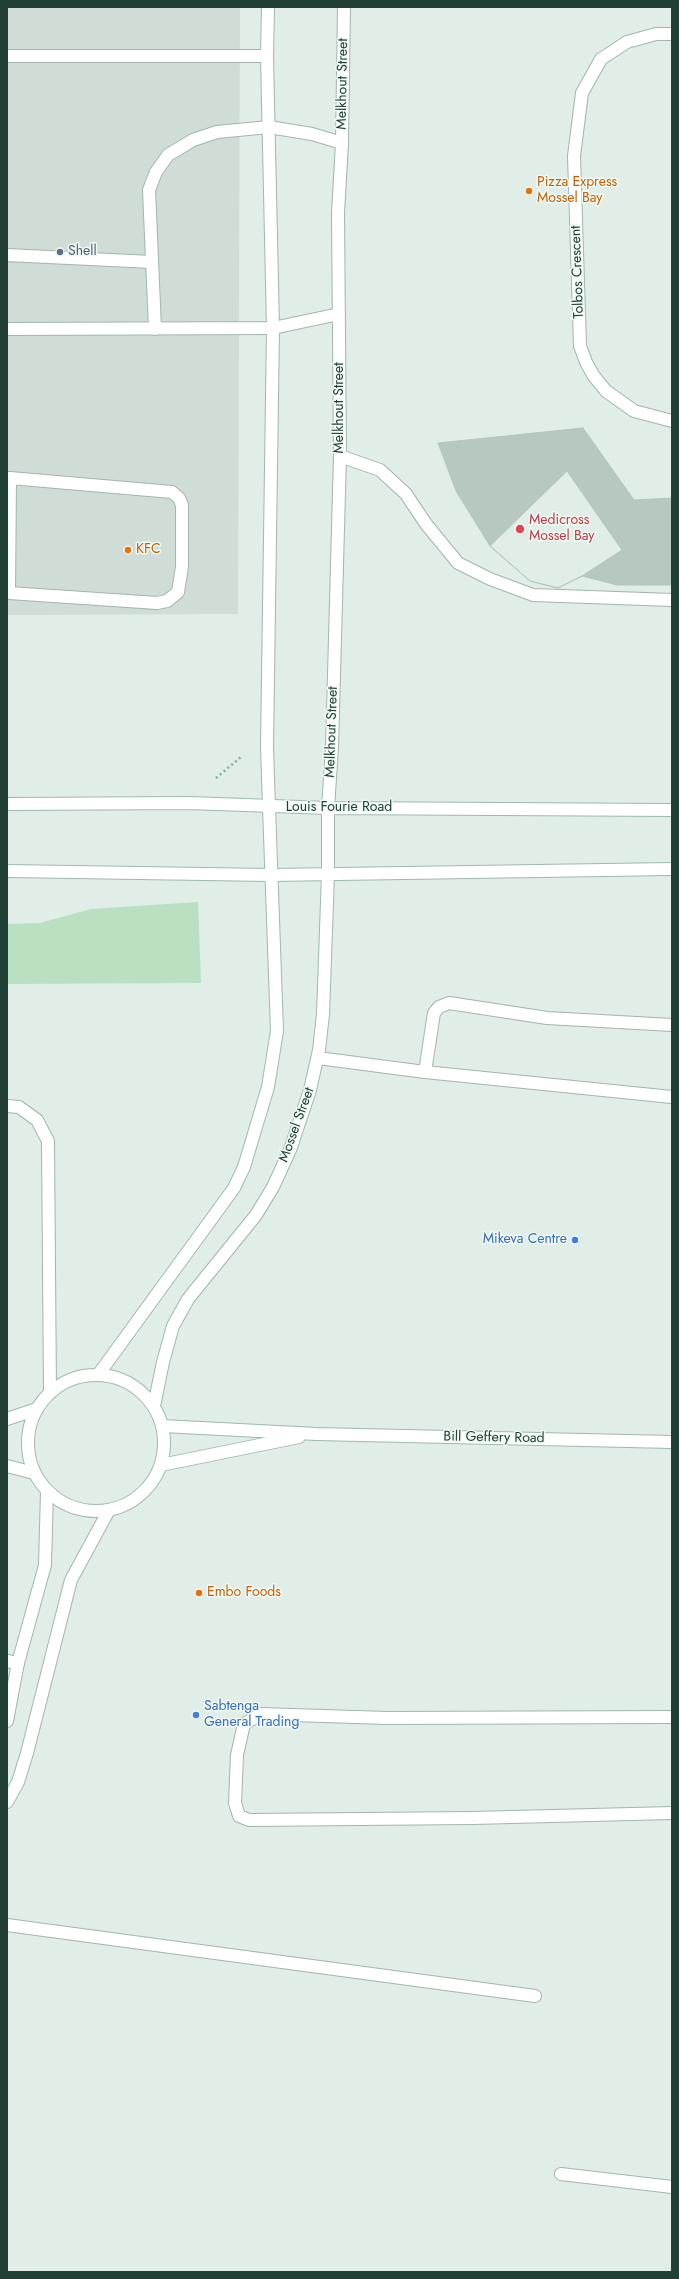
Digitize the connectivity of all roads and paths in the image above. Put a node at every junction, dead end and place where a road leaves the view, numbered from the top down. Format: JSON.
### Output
{"nodes":[{"id":1,"x":268,"y":7,"type":"edge"},
{"id":2,"x":344,"y":7,"type":"edge"},
{"id":3,"x":672,"y":34,"type":"edge"},
{"id":4,"x":7,"y":56,"type":"edge"},
{"id":5,"x":267,"y":56,"type":"junction"},
{"id":6,"x":269,"y":127,"type":"junction"},
{"id":7,"x":342,"y":144,"type":"junction"},
{"id":8,"x":7,"y":255,"type":"edge"},
{"id":9,"x":152,"y":262,"type":"junction"},
{"id":10,"x":339,"y":314,"type":"junction"},
{"id":11,"x":155,"y":328,"type":"junction"},
{"id":12,"x":274,"y":328,"type":"junction"},
{"id":13,"x":7,"y":329,"type":"edge"},
{"id":14,"x":672,"y":421,"type":"edge"},
{"id":15,"x":340,"y":456,"type":"junction"},
{"id":16,"x":9,"y":478,"type":"edge"},
{"id":17,"x":8,"y":593,"type":"edge"},
{"id":18,"x":672,"y":600,"type":"edge"},
{"id":19,"x":268,"y":729,"type":"junction"},
{"id":20,"x":214,"y":779,"type":"dead end"},
{"id":21,"x":7,"y":804,"type":"edge"},
{"id":22,"x":268,"y":807,"type":"junction"},
{"id":23,"x":328,"y":808,"type":"junction"},
{"id":24,"x":672,"y":810,"type":"edge"},
{"id":25,"x":672,"y":868,"type":"edge"},
{"id":26,"x":7,"y":871,"type":"edge"},
{"id":27,"x":328,"y":874,"type":"junction"},
{"id":28,"x":270,"y":875,"type":"junction"},
{"id":29,"x":672,"y":1025,"type":"edge"},
{"id":30,"x":318,"y":1058,"type":"junction"},
{"id":31,"x":425,"y":1072,"type":"junction"},
{"id":32,"x":672,"y":1097,"type":"edge"},
{"id":33,"x":7,"y":1106,"type":"edge"},
{"id":34,"x":98,"y":1375,"type":"junction"},
{"id":35,"x":50,"y":1393,"type":"junction"},
{"id":36,"x":154,"y":1406,"type":"junction"},
{"id":37,"x":37,"y":1409,"type":"junction"},
{"id":38,"x":7,"y":1419,"type":"edge"},
{"id":39,"x":163,"y":1426,"type":"junction"},
{"id":40,"x":316,"y":1434,"type":"junction"},
{"id":41,"x":672,"y":1442,"type":"edge"},
{"id":42,"x":161,"y":1465,"type":"junction"},
{"id":43,"x":7,"y":1466,"type":"edge"},
{"id":44,"x":34,"y":1473,"type":"junction"},
{"id":45,"x":47,"y":1491,"type":"junction"},
{"id":46,"x":109,"y":1510,"type":"junction"},
{"id":47,"x":13,"y":1662,"type":"edge"},
{"id":48,"x":672,"y":1717,"type":"edge"},
{"id":49,"x":7,"y":1721,"type":"edge"},
{"id":50,"x":7,"y":1802,"type":"edge"},
{"id":51,"x":672,"y":1813,"type":"edge"},
{"id":52,"x":7,"y":1925,"type":"edge"},
{"id":53,"x":535,"y":1996,"type":"dead end"},
{"id":54,"x":561,"y":2174,"type":"dead end"},
{"id":55,"x":672,"y":2187,"type":"edge"}],
"edges":[{"from":1,"to":5,"type":"street"},
{"from":2,"to":7,"type":"street","name":"Melkhout Street"},
{"from":3,"to":14,"type":"street","name":"Tolbos Crescent"},
{"from":4,"to":5,"type":"street"},
{"from":5,"to":6,"type":"street"},
{"from":6,"to":7,"type":"street"},
{"from":6,"to":9,"type":"street"},
{"from":6,"to":12,"type":"street"},
{"from":7,"to":10,"type":"street","name":"Melkhout Street"},
{"from":8,"to":9,"type":"street"},
{"from":9,"to":11,"type":"street"},
{"from":10,"to":12,"type":"street"},
{"from":10,"to":15,"type":"street","name":"Melkhout Street"},
{"from":11,"to":12,"type":"street"},
{"from":11,"to":13,"type":"street"},
{"from":12,"to":19,"type":"street"},
{"from":15,"to":18,"type":"street"},
{"from":15,"to":23,"type":"street","name":"Melkhout Street"},
{"from":16,"to":17,"type":"street"},
{"from":16,"to":17,"type":"street"},
{"from":19,"to":20,"type":"path"},
{"from":19,"to":22,"type":"street"},
{"from":21,"to":22,"type":"street","name":"Louis Fourie Road"},
{"from":22,"to":23,"type":"street","name":"Louis Fourie Road"},
{"from":22,"to":28,"type":"street"},
{"from":23,"to":24,"type":"street","name":"Louis Fourie Road"},
{"from":23,"to":27,"type":"street","name":"Mossel Street"},
{"from":25,"to":27,"type":"street"},
{"from":26,"to":28,"type":"street"},
{"from":27,"to":28,"type":"street"},
{"from":27,"to":30,"type":"street","name":"Mossel Street"},
{"from":28,"to":34,"type":"street"},
{"from":29,"to":31,"type":"street"},
{"from":30,"to":31,"type":"street"},
{"from":30,"to":36,"type":"street","name":"Mossel Street"},
{"from":31,"to":32,"type":"street"},
{"from":33,"to":35,"type":"street"},
{"from":34,"to":35,"type":"street"},
{"from":34,"to":36,"type":"street"},
{"from":35,"to":37,"type":"street"},
{"from":36,"to":39,"type":"street"},
{"from":37,"to":38,"type":"street"},
{"from":37,"to":44,"type":"street"},
{"from":39,"to":40,"type":"street","name":"Bill Geffery Road"},
{"from":39,"to":42,"type":"street"},
{"from":40,"to":41,"type":"street","name":"Bill Geffery Road"},
{"from":40,"to":42,"type":"street","name":"Bill Geffery Road"},
{"from":42,"to":46,"type":"street"},
{"from":43,"to":44,"type":"street"},
{"from":44,"to":45,"type":"street"},
{"from":45,"to":46,"type":"street"},
{"from":45,"to":47,"type":"street"},
{"from":46,"to":50,"type":"street"},
{"from":47,"to":49,"type":"street"},
{"from":48,"to":51,"type":"street"},
{"from":52,"to":53,"type":"street"},
{"from":54,"to":55,"type":"street"}]}
